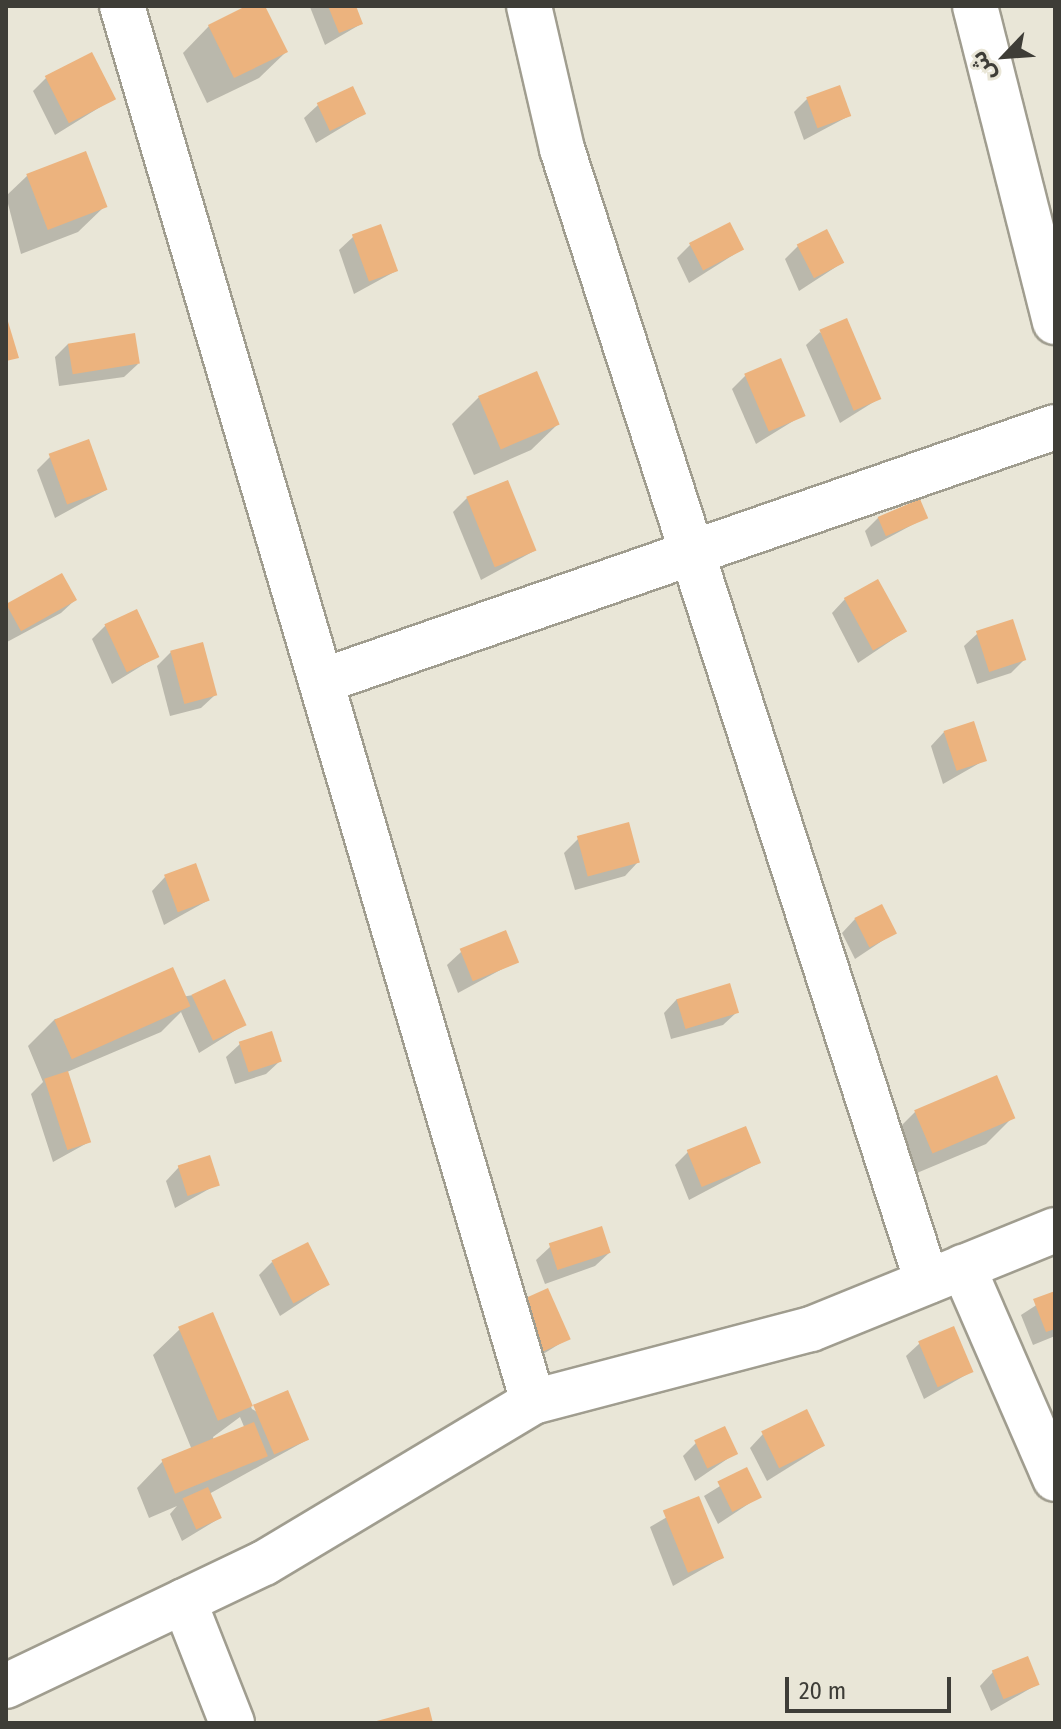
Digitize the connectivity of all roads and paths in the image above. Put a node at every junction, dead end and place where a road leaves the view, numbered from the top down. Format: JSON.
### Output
{"nodes":[{"id":1,"x":122,"y":6,"type":"edge"},
{"id":2,"x":529,"y":6,"type":"edge"},
{"id":3,"x":975,"y":6,"type":"edge"},
{"id":4,"x":1055,"y":322,"type":"edge"},
{"id":5,"x":1055,"y":427,"type":"edge"},
{"id":6,"x":691,"y":552,"type":"junction"},
{"id":7,"x":322,"y":681,"type":"junction"},
{"id":8,"x":1055,"y":1230,"type":"edge"},
{"id":9,"x":945,"y":1274,"type":"junction"},
{"id":10,"x":533,"y":1402,"type":"junction"},
{"id":11,"x":1055,"y":1479,"type":"edge"},
{"id":12,"x":184,"y":1601,"type":"junction"},
{"id":13,"x":6,"y":1686,"type":"edge"},
{"id":14,"x":232,"y":1723,"type":"edge"}],
"edges":[{"from":1,"to":7,"type":"street"},
{"from":2,"to":6,"type":"street"},
{"from":3,"to":4,"type":"street"},
{"from":5,"to":6,"type":"street"},
{"from":6,"to":7,"type":"street"},
{"from":6,"to":9,"type":"street"},
{"from":7,"to":10,"type":"street"},
{"from":8,"to":9,"type":"street"},
{"from":9,"to":10,"type":"street"},
{"from":9,"to":11,"type":"street"},
{"from":10,"to":12,"type":"street"},
{"from":12,"to":13,"type":"street"},
{"from":12,"to":14,"type":"street"}]}
